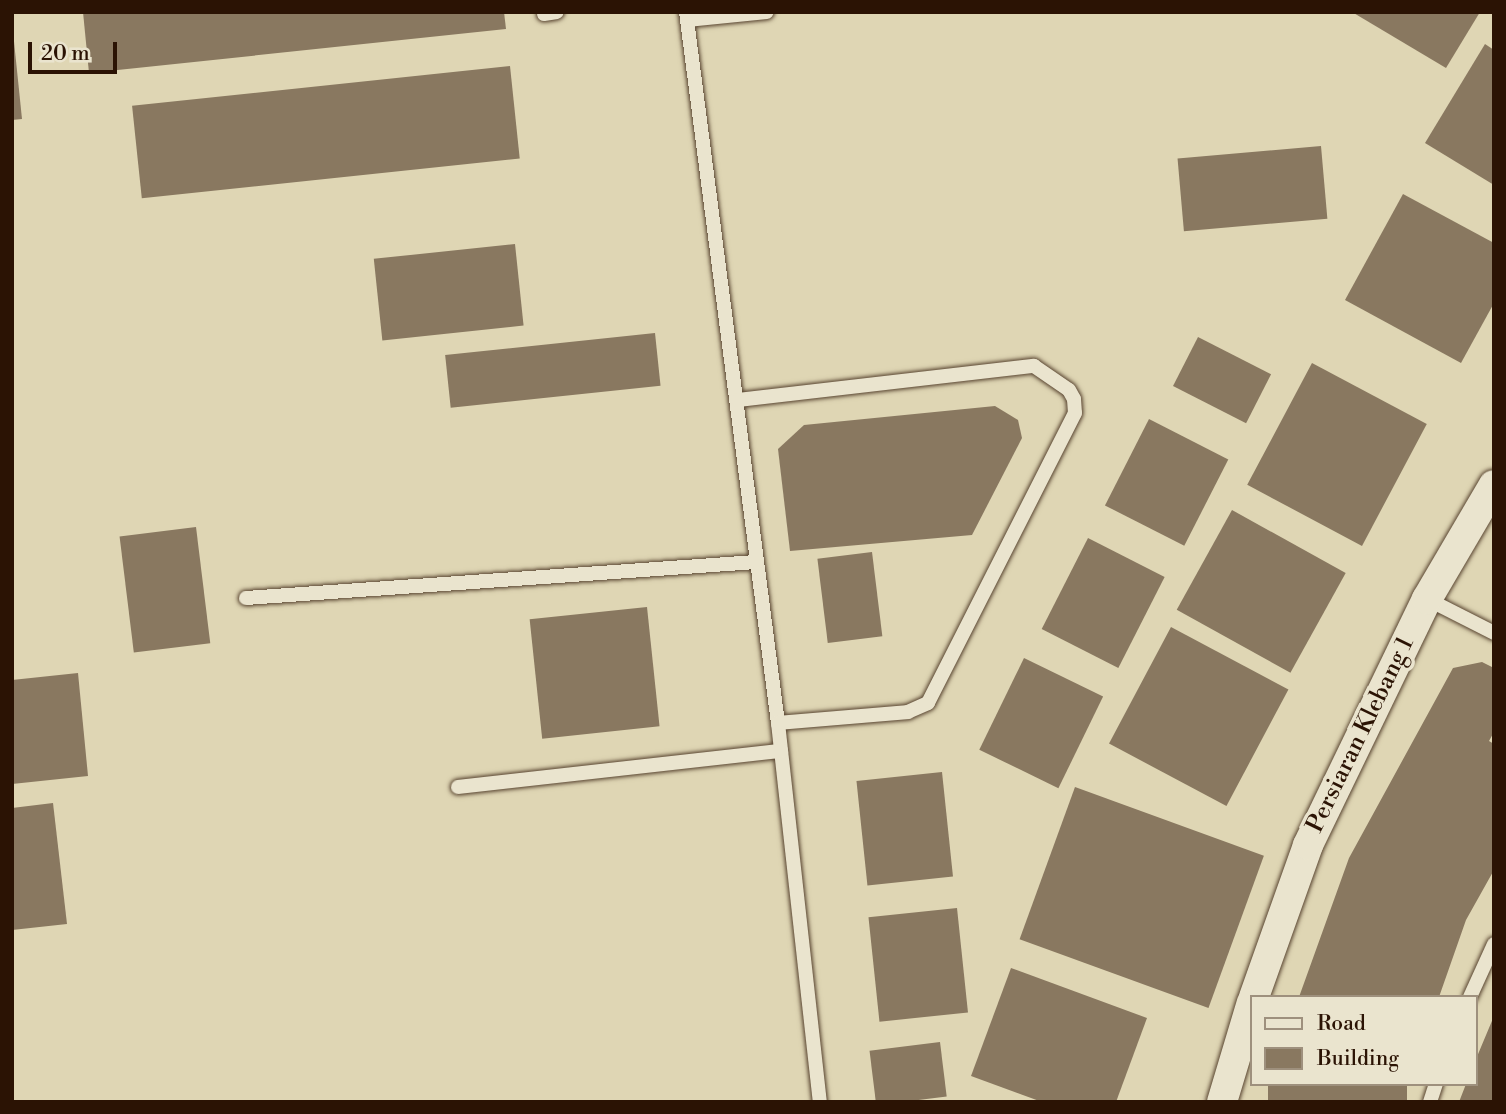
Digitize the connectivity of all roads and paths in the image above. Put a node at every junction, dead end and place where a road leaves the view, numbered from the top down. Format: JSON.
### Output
{"nodes":[{"id":1,"x":767,"y":12,"type":"edge"},
{"id":2,"x":686,"y":16,"type":"edge"},
{"id":3,"x":738,"y":400,"type":"junction"},
{"id":4,"x":1494,"y":485,"type":"edge"},
{"id":5,"x":756,"y":562,"type":"junction"},
{"id":6,"x":246,"y":598,"type":"dead end"},
{"id":7,"x":1427,"y":599,"type":"junction"},
{"id":8,"x":1494,"y":633,"type":"edge"},
{"id":9,"x":778,"y":723,"type":"junction"},
{"id":10,"x":781,"y":751,"type":"junction"},
{"id":11,"x":458,"y":787,"type":"dead end"},
{"id":12,"x":1494,"y":944,"type":"edge"},
{"id":13,"x":1255,"y":995,"type":"edge"},
{"id":14,"x":1471,"y":995,"type":"edge"},
{"id":15,"x":1250,"y":1009,"type":"edge"},
{"id":16,"x":820,"y":1102,"type":"edge"},
{"id":17,"x":1222,"y":1102,"type":"edge"}],
"edges":[{"from":1,"to":2,"type":"lane"},
{"from":2,"to":3,"type":"lane"},
{"from":3,"to":5,"type":"lane"},
{"from":3,"to":9,"type":"lane"},
{"from":4,"to":7,"type":"street","name":"Persiaran Klebang 1"},
{"from":5,"to":6,"type":"lane"},
{"from":5,"to":9,"type":"lane"},
{"from":7,"to":8,"type":"lane"},
{"from":7,"to":13,"type":"street","name":"Persiaran Klebang 1"},
{"from":9,"to":10,"type":"lane"},
{"from":10,"to":11,"type":"lane"},
{"from":10,"to":16,"type":"lane"},
{"from":12,"to":14,"type":"lane"},
{"from":15,"to":17,"type":"street"}]}
